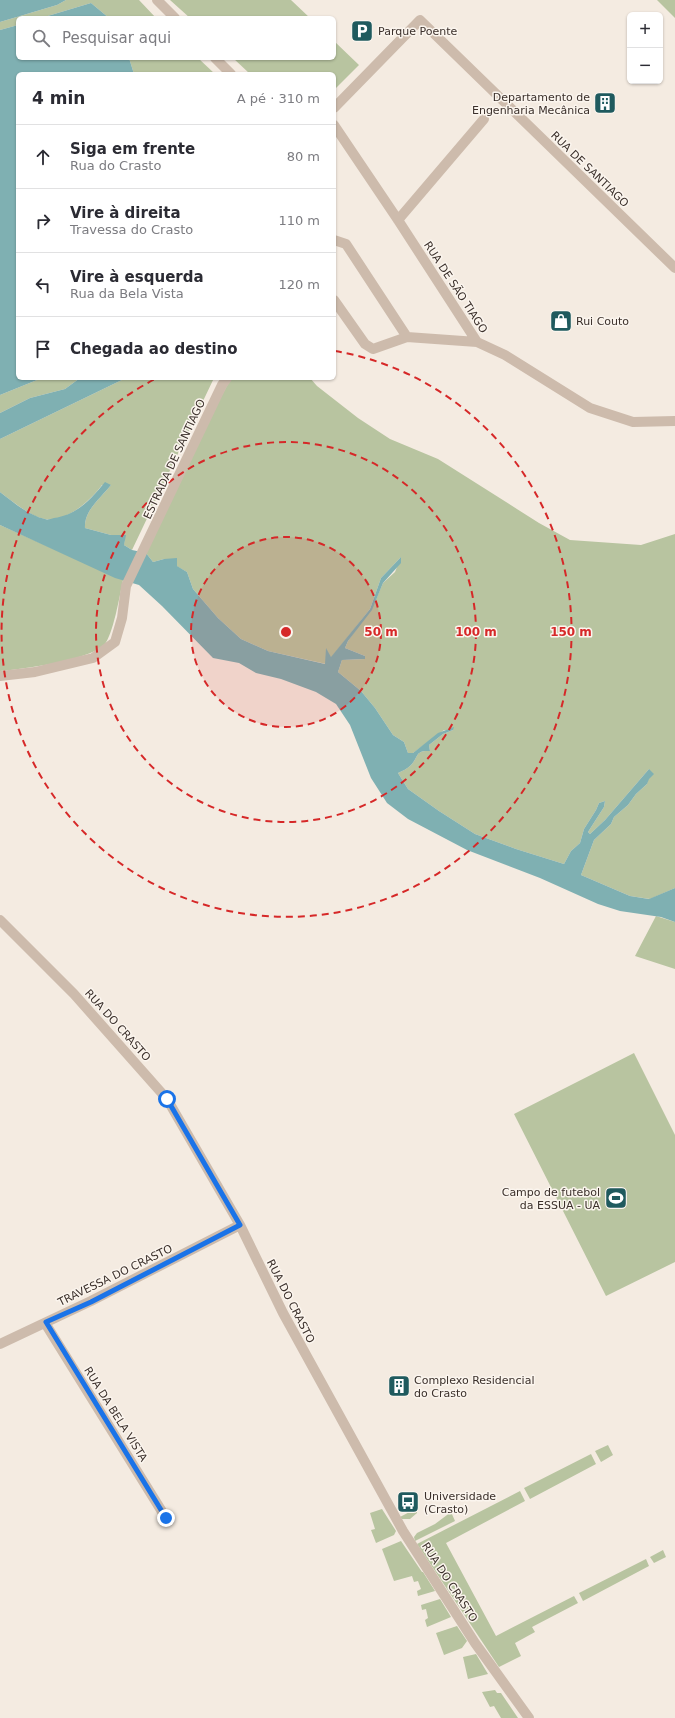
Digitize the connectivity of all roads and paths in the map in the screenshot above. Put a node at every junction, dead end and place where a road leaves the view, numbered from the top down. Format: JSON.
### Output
{"nodes":[{"id":1,"x":157,"y":0,"type":"edge"},
{"id":2,"x":173,"y":16,"type":"edge"},
{"id":3,"x":217,"y":60,"type":"edge"},
{"id":4,"x":230,"y":72,"type":"edge"},
{"id":5,"x":336,"y":106,"type":"edge"},
{"id":6,"x":484,"y":119,"type":"dead end"},
{"id":7,"x":336,"y":128,"type":"edge"},
{"id":8,"x":398,"y":220,"type":"junction"},
{"id":9,"x":336,"y":241,"type":"edge"},
{"id":10,"x":675,"y":268,"type":"edge"},
{"id":11,"x":336,"y":303,"type":"edge"},
{"id":12,"x":407,"y":337,"type":"junction"},
{"id":13,"x":477,"y":342,"type":"junction"},
{"id":14,"x":226,"y":380,"type":"edge"},
{"id":15,"x":675,"y":421,"type":"edge"},
{"id":16,"x":0,"y":676,"type":"edge"},
{"id":17,"x":0,"y":920,"type":"edge"},
{"id":18,"x":240,"y":1225,"type":"junction"},
{"id":19,"x":46,"y":1322,"type":"junction"},
{"id":20,"x":0,"y":1344,"type":"edge"},
{"id":21,"x":166,"y":1518,"type":"dead end"},
{"id":22,"x":529,"y":1718,"type":"edge"}],
"edges":[{"from":1,"to":2,"type":"street"},
{"from":3,"to":4,"type":"street"},
{"from":5,"to":10,"type":"street","name":"RUA DE SANTIAGO"},
{"from":6,"to":8,"type":"street"},
{"from":7,"to":8,"type":"street","name":"RUA DE SÃO TIAGO"},
{"from":8,"to":13,"type":"street","name":"RUA DE SÃO TIAGO"},
{"from":9,"to":12,"type":"street"},
{"from":11,"to":12,"type":"street"},
{"from":12,"to":13,"type":"street"},
{"from":13,"to":15,"type":"street","name":"RUA DE SÃO TIAGO"},
{"from":14,"to":16,"type":"street","name":"ESTRADA DE SANTIAGO"},
{"from":17,"to":18,"type":"street","name":"RUA DO CRASTO"},
{"from":18,"to":19,"type":"street","name":"TRAVESSA DO CRASTO"},
{"from":18,"to":22,"type":"street","name":"RUA DO CRASTO"},
{"from":19,"to":20,"type":"street","name":"TRAVESSA DO CRASTO"},
{"from":19,"to":21,"type":"street","name":"RUA DA BELA VISTA"}]}
